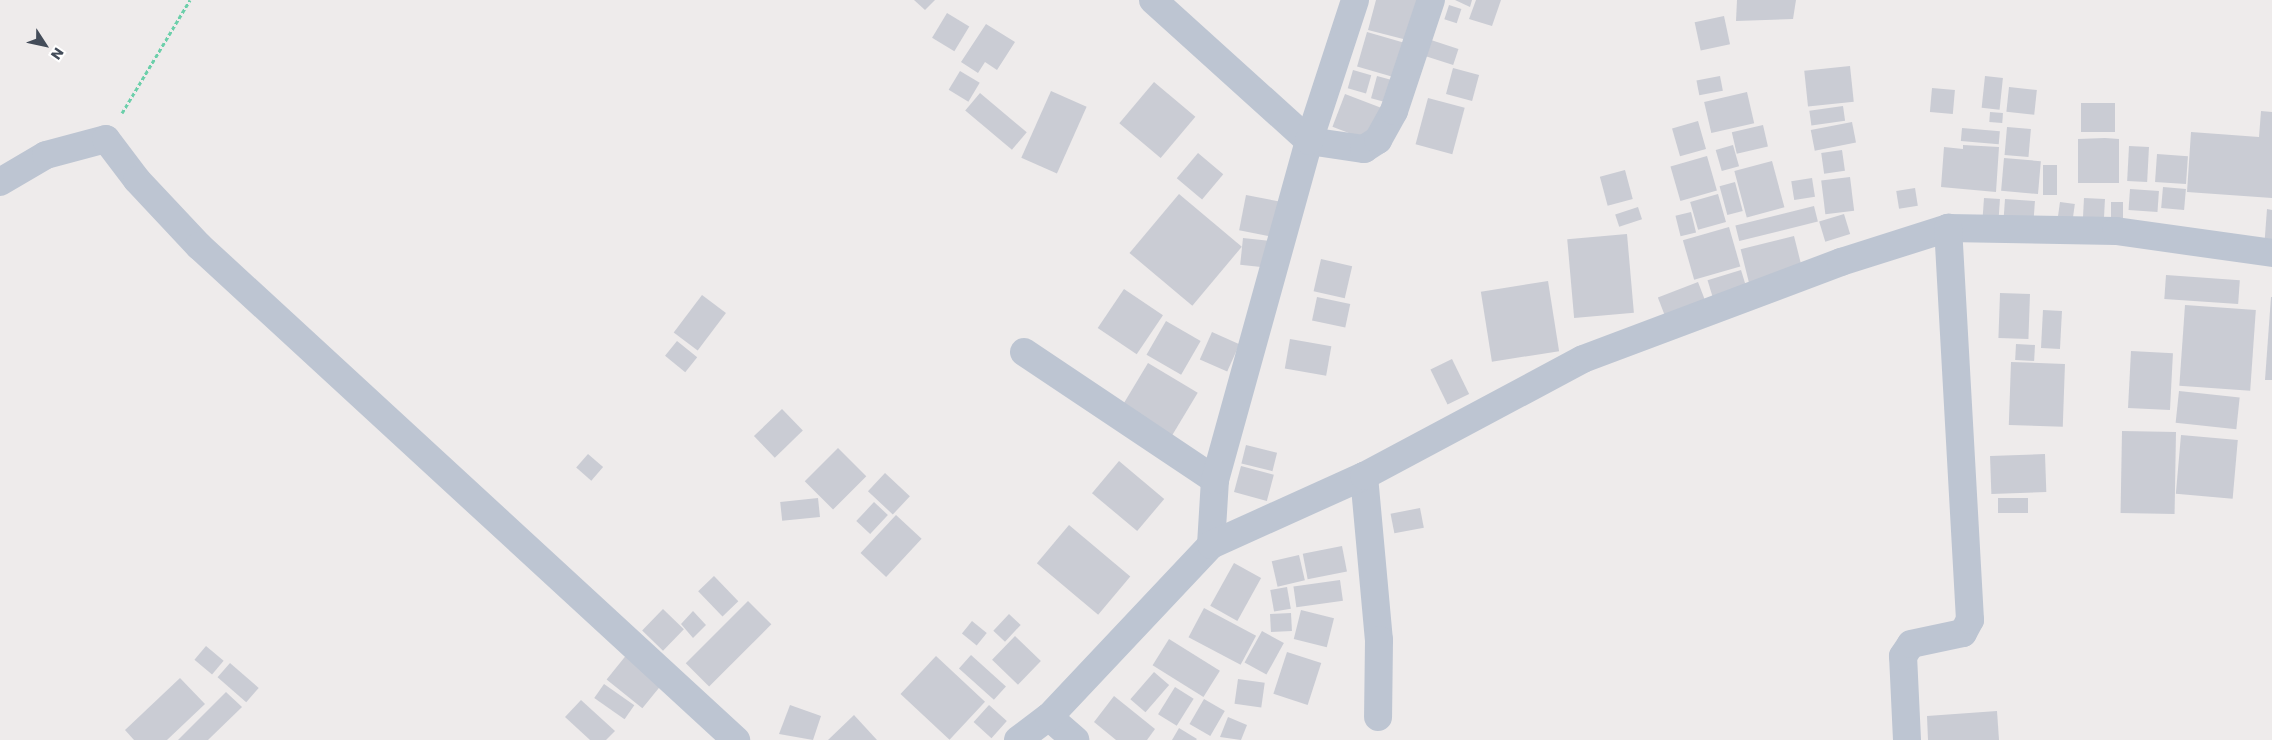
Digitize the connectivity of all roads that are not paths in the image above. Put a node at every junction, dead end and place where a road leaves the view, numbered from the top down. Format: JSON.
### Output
{"nodes":[{"id":1,"x":1153,"y":0,"type":"edge"},
{"id":2,"x":1355,"y":0,"type":"edge"},
{"id":3,"x":1431,"y":0,"type":"edge"},
{"id":4,"x":1309,"y":141,"type":"junction"},
{"id":5,"x":0,"y":182,"type":"edge"},
{"id":6,"x":1948,"y":228,"type":"junction"},
{"id":7,"x":2272,"y":253,"type":"edge"},
{"id":8,"x":1024,"y":352,"type":"dead end"},
{"id":9,"x":1364,"y":476,"type":"junction"},
{"id":10,"x":1216,"y":480,"type":"junction"},
{"id":11,"x":1211,"y":545,"type":"junction"},
{"id":12,"x":1049,"y":716,"type":"junction"},
{"id":13,"x":1378,"y":716,"type":"dead end"},
{"id":14,"x":736,"y":740,"type":"edge"},
{"id":15,"x":1018,"y":740,"type":"edge"},
{"id":16,"x":1075,"y":740,"type":"edge"},
{"id":17,"x":1907,"y":740,"type":"edge"}],
"edges":[{"from":1,"to":4,"type":"street"},
{"from":2,"to":4,"type":"street"},
{"from":3,"to":4,"type":"street"},
{"from":4,"to":10,"type":"street"},
{"from":5,"to":14,"type":"street"},
{"from":6,"to":7,"type":"street"},
{"from":6,"to":9,"type":"street"},
{"from":6,"to":17,"type":"street"},
{"from":8,"to":10,"type":"street"},
{"from":9,"to":11,"type":"street"},
{"from":9,"to":13,"type":"street"},
{"from":10,"to":11,"type":"street"},
{"from":11,"to":12,"type":"street"},
{"from":12,"to":15,"type":"street"},
{"from":12,"to":16,"type":"street"}]}
